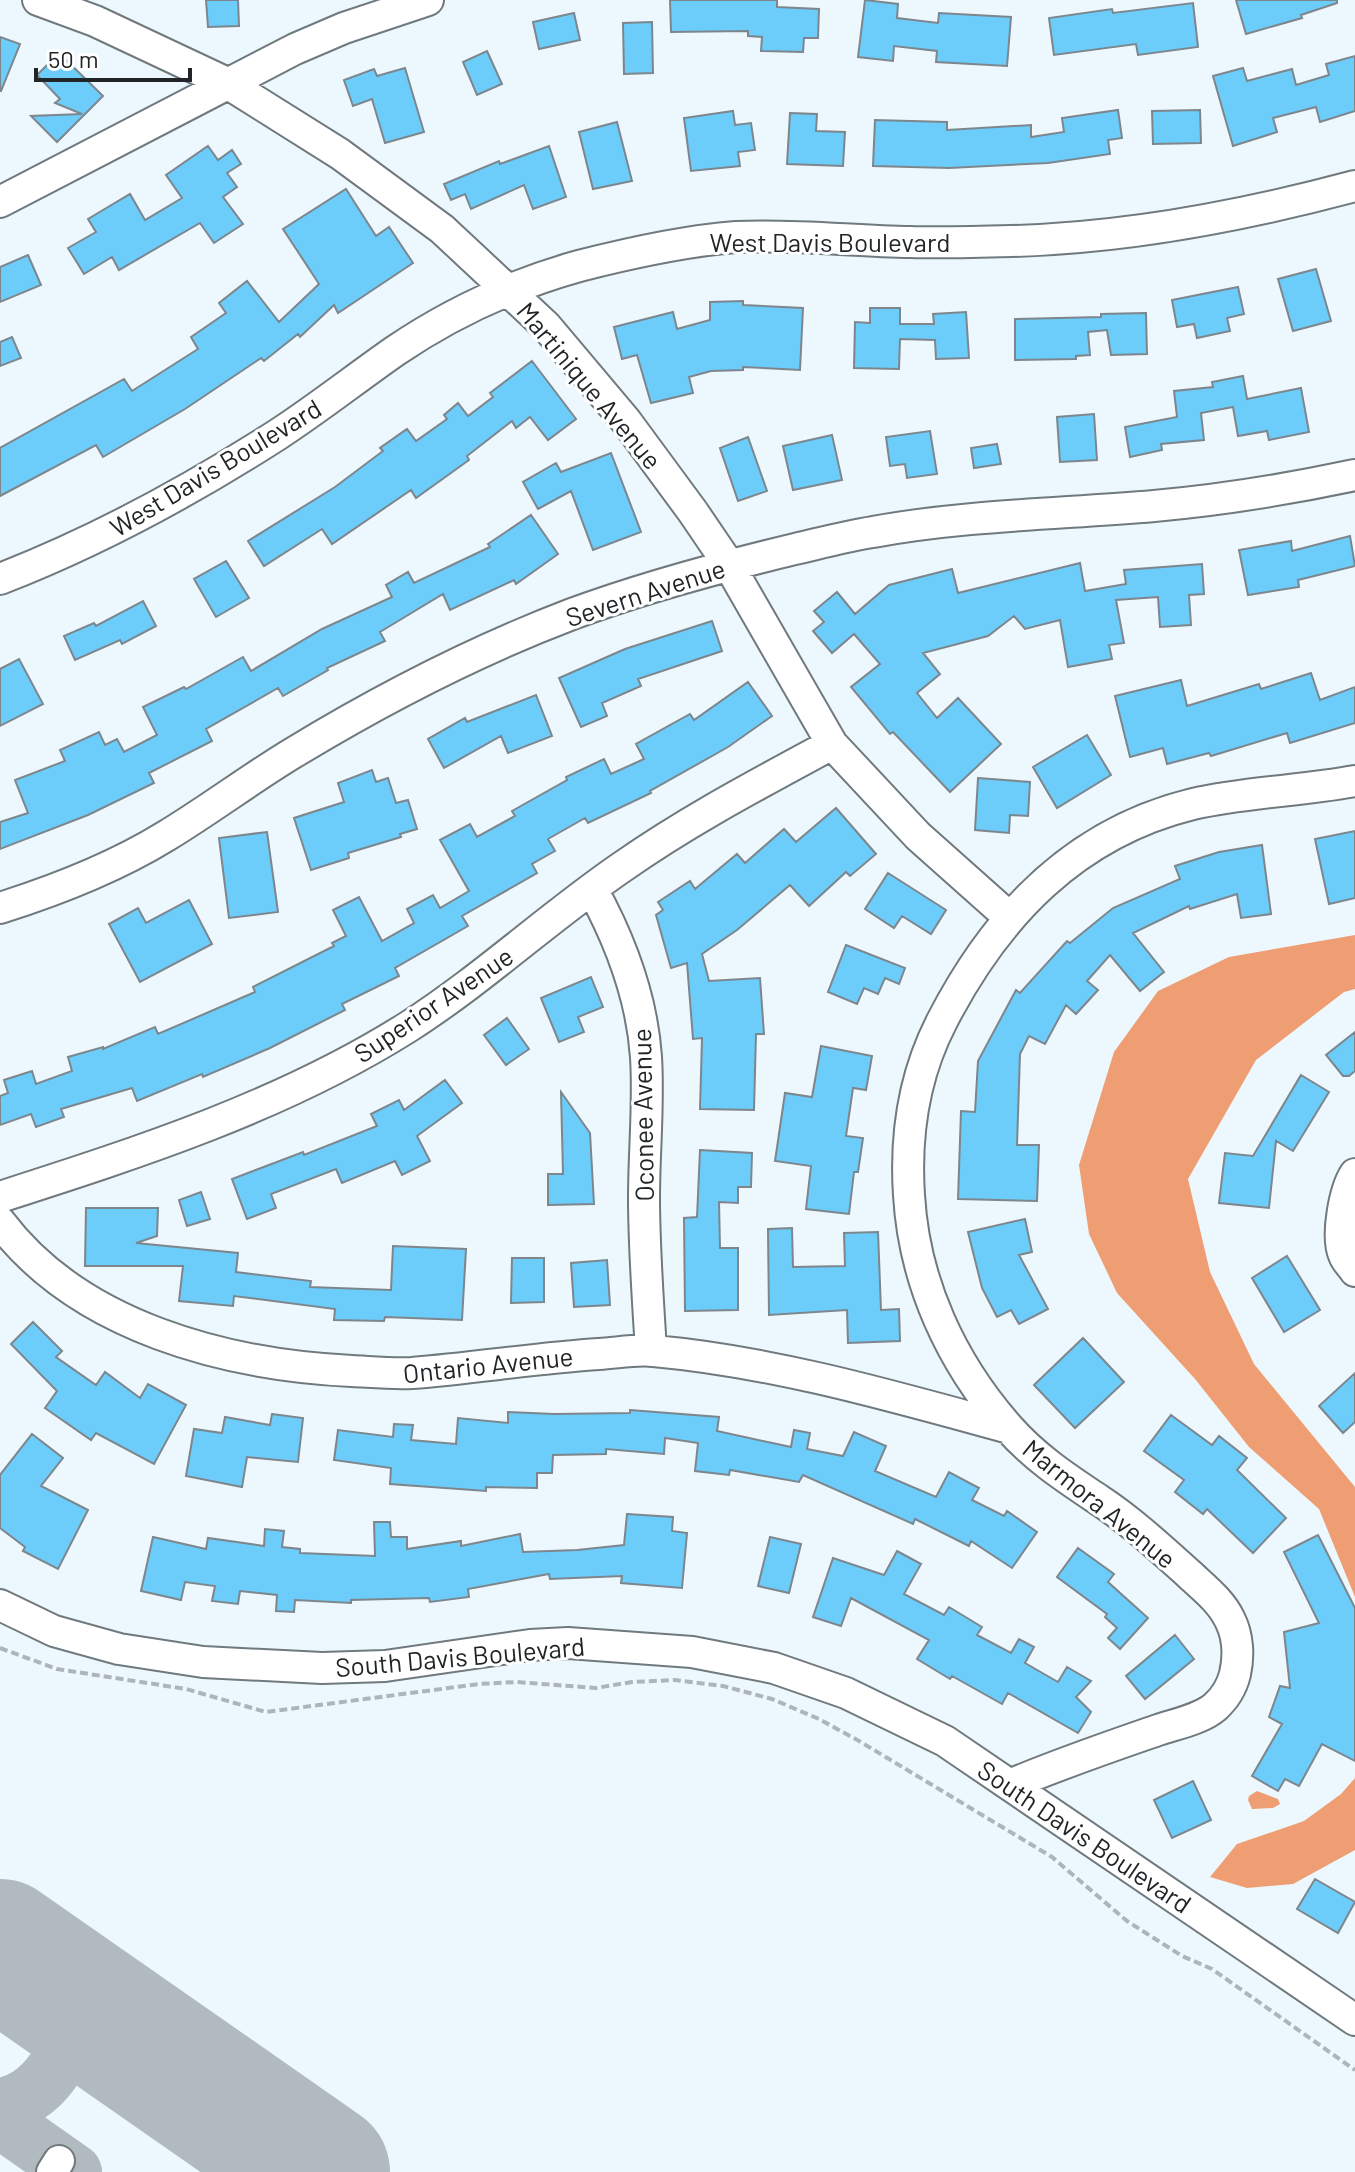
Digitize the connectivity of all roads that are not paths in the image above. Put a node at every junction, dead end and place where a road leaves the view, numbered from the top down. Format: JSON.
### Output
{"nodes":[{"id":1,"x":38,"y":0,"type":"edge"},
{"id":2,"x":428,"y":0,"type":"edge"},
{"id":3,"x":227,"y":83,"type":"junction"},
{"id":4,"x":1355,"y":186,"type":"edge"},
{"id":5,"x":0,"y":202,"type":"edge"},
{"id":6,"x":509,"y":290,"type":"junction"},
{"id":7,"x":1355,"y":475,"type":"edge"},
{"id":8,"x":729,"y":565,"type":"junction"},
{"id":9,"x":0,"y":579,"type":"edge"},
{"id":10,"x":832,"y":744,"type":"junction"},
{"id":11,"x":1355,"y":781,"type":"edge"},
{"id":12,"x":592,"y":889,"type":"junction"},
{"id":13,"x":0,"y":908,"type":"edge"},
{"id":14,"x":1009,"y":917,"type":"junction"},
{"id":15,"x":1355,"y":1174,"type":"edge"},
{"id":16,"x":0,"y":1197,"type":"edge"},
{"id":17,"x":0,"y":1222,"type":"edge"},
{"id":18,"x":1355,"y":1271,"type":"edge"},
{"id":19,"x":651,"y":1351,"type":"junction"},
{"id":20,"x":1009,"y":1428,"type":"junction"},
{"id":21,"x":0,"y":1605,"type":"edge"},
{"id":22,"x":1012,"y":1784,"type":"junction"},
{"id":23,"x":1355,"y":2020,"type":"edge"}],
"edges":[{"from":1,"to":3,"type":"street","name":"Martinique Avenue"},
{"from":2,"to":3,"type":"street"},
{"from":3,"to":5,"type":"street"},
{"from":3,"to":6,"type":"street","name":"Martinique Avenue"},
{"from":4,"to":6,"type":"street","name":"West Davis Boulevard"},
{"from":6,"to":8,"type":"street","name":"Martinique Avenue"},
{"from":6,"to":9,"type":"street","name":"West Davis Boulevard"},
{"from":7,"to":8,"type":"street","name":"Severn Avenue"},
{"from":8,"to":10,"type":"street","name":"Martinique Avenue"},
{"from":8,"to":13,"type":"street","name":"Severn Avenue"},
{"from":10,"to":12,"type":"street","name":"Superior Avenue"},
{"from":10,"to":14,"type":"street","name":"Martinique Avenue"},
{"from":11,"to":14,"type":"street","name":"Marmora Avenue"},
{"from":12,"to":16,"type":"street","name":"Superior Avenue"},
{"from":12,"to":19,"type":"street","name":"Oconee Avenue"},
{"from":14,"to":20,"type":"street","name":"Marmora Avenue"},
{"from":15,"to":18,"type":"street"},
{"from":17,"to":19,"type":"street","name":"Ontario Avenue"},
{"from":19,"to":20,"type":"street","name":"Ontario Avenue"},
{"from":20,"to":22,"type":"street","name":"Marmora Avenue"},
{"from":21,"to":22,"type":"street","name":"South Davis Boulevard"},
{"from":22,"to":23,"type":"street","name":"South Davis Boulevard"}]}
